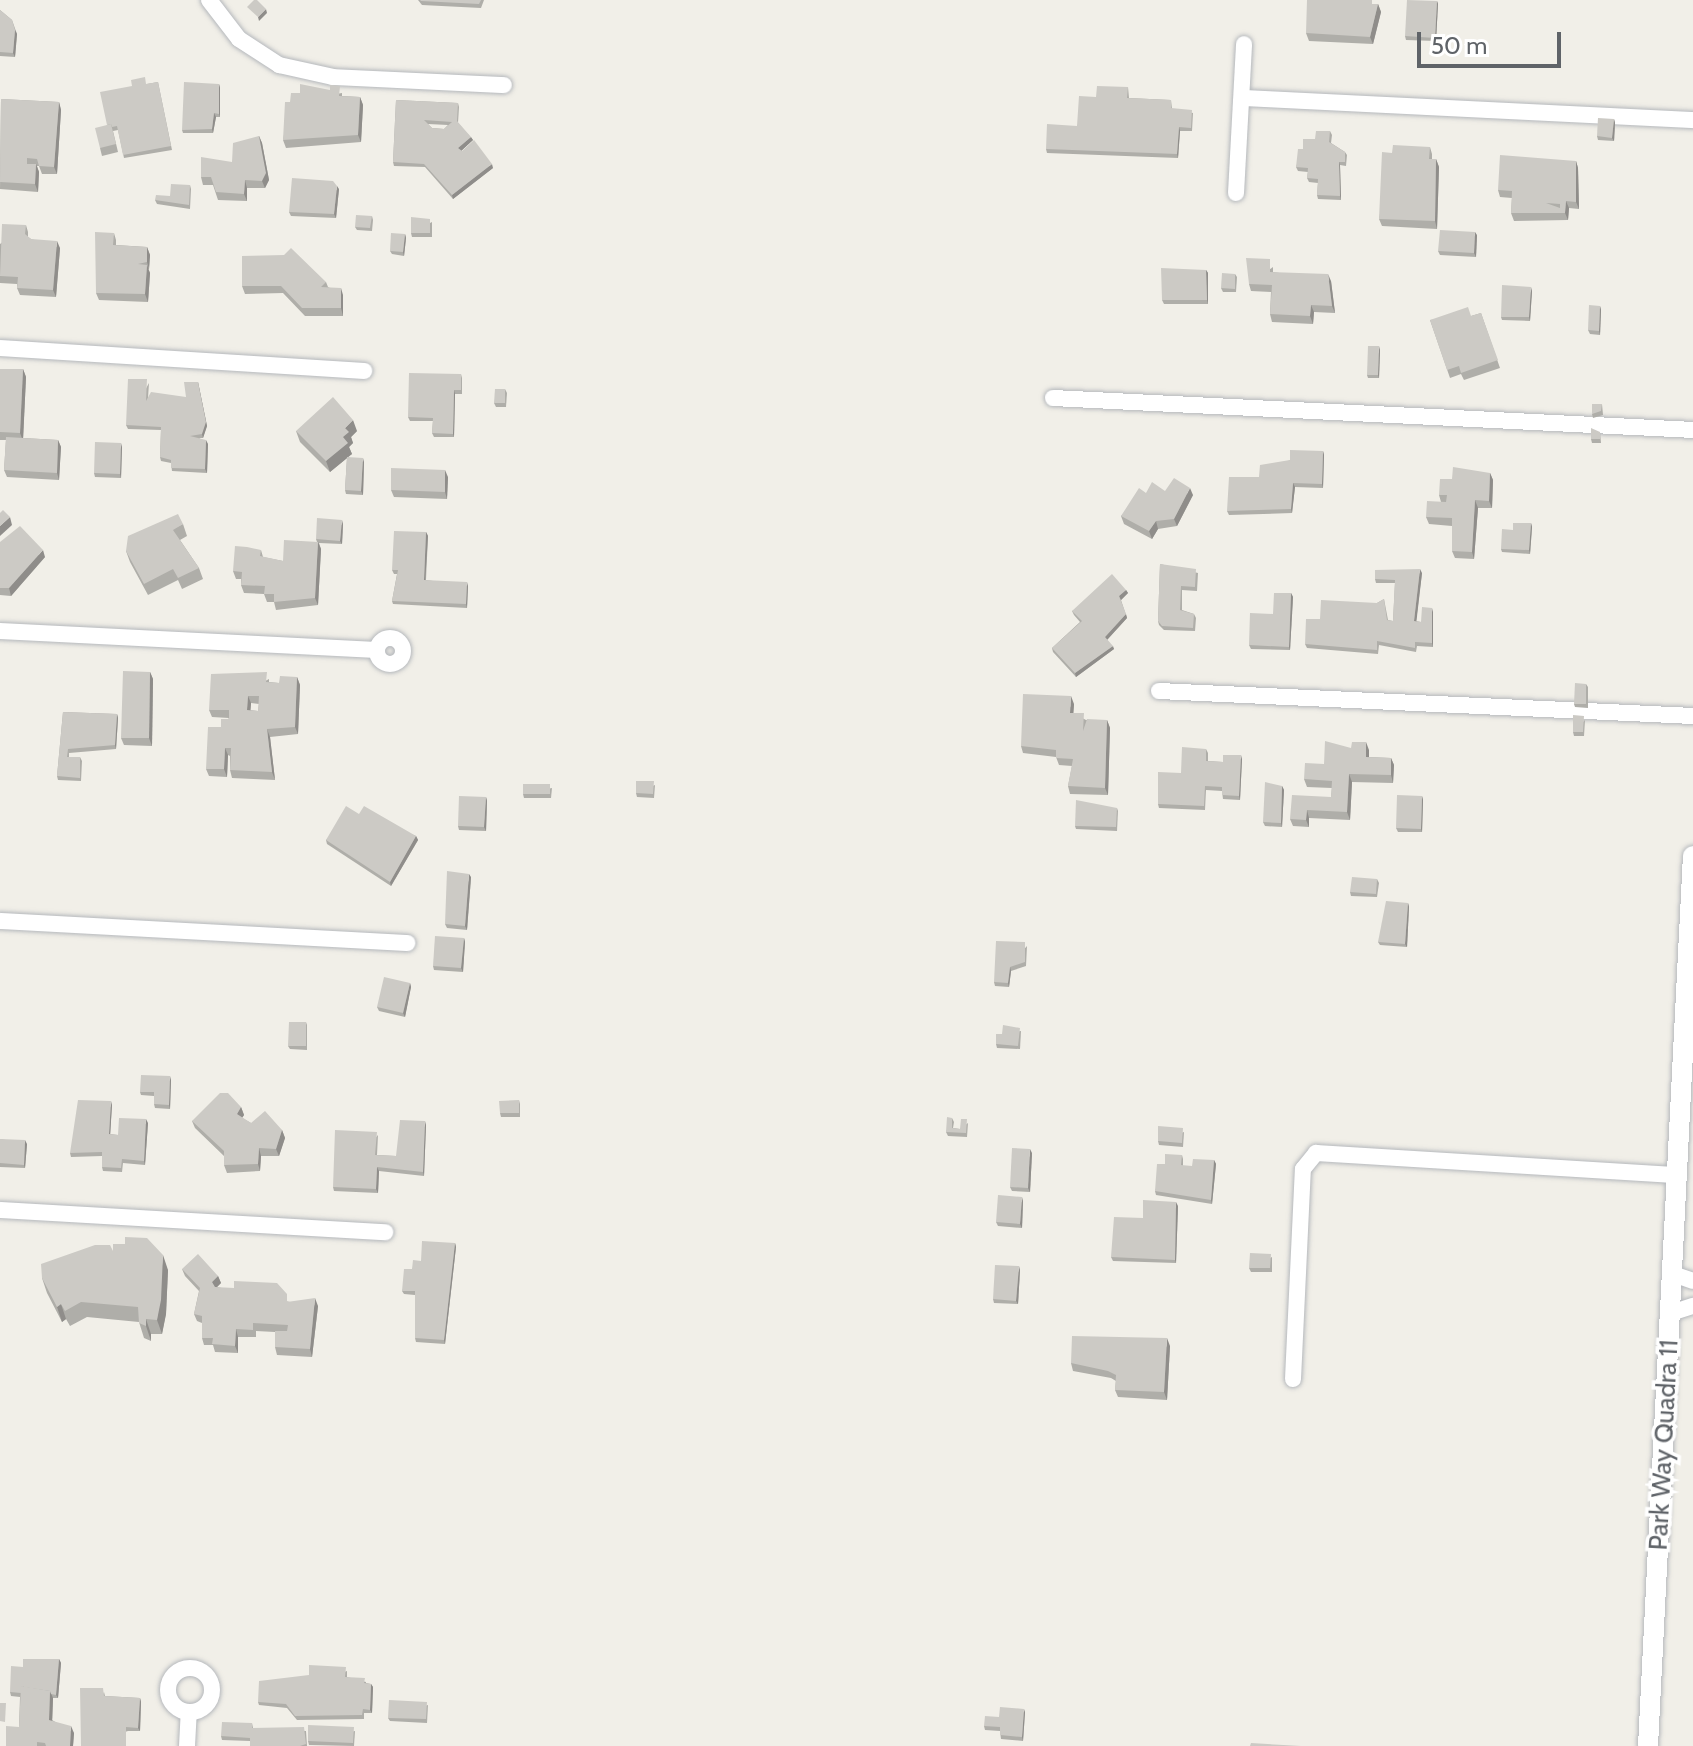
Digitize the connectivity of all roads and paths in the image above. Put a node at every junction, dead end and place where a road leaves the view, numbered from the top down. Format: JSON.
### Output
{"nodes":[{"id":1,"x":209,"y":0,"type":"edge"},
{"id":2,"x":1244,"y":44,"type":"dead end"},
{"id":3,"x":504,"y":85,"type":"dead end"},
{"id":4,"x":1242,"y":98,"type":"junction"},
{"id":5,"x":1693,"y":120,"type":"edge"},
{"id":6,"x":1236,"y":193,"type":"dead end"},
{"id":7,"x":0,"y":348,"type":"edge"},
{"id":8,"x":364,"y":371,"type":"dead end"},
{"id":9,"x":1053,"y":398,"type":"dead end"},
{"id":10,"x":1693,"y":430,"type":"edge"},
{"id":11,"x":0,"y":631,"type":"edge"},
{"id":12,"x":377,"y":650,"type":"dead end"},
{"id":13,"x":1159,"y":691,"type":"dead end"},
{"id":14,"x":1693,"y":716,"type":"edge"},
{"id":15,"x":1693,"y":856,"type":"edge"},
{"id":16,"x":0,"y":921,"type":"edge"},
{"id":17,"x":407,"y":943,"type":"dead end"},
{"id":18,"x":1689,"y":1020,"type":"edge"},
{"id":19,"x":1678,"y":1175,"type":"junction"},
{"id":20,"x":0,"y":1210,"type":"edge"},
{"id":21,"x":385,"y":1232,"type":"dead end"},
{"id":22,"x":1673,"y":1274,"type":"junction"},
{"id":23,"x":1693,"y":1281,"type":"edge"},
{"id":24,"x":1693,"y":1306,"type":"edge"},
{"id":25,"x":1671,"y":1313,"type":"junction"},
{"id":26,"x":1293,"y":1379,"type":"dead end"},
{"id":27,"x":189,"y":1712,"type":"dead end"},
{"id":28,"x":187,"y":1746,"type":"edge"},
{"id":29,"x":1648,"y":1746,"type":"edge"}],
"edges":[{"from":1,"to":3,"type":"street"},
{"from":2,"to":4,"type":"street"},
{"from":4,"to":5,"type":"street"},
{"from":4,"to":6,"type":"street"},
{"from":7,"to":8,"type":"street"},
{"from":9,"to":10,"type":"street"},
{"from":11,"to":12,"type":"street"},
{"from":13,"to":14,"type":"street"},
{"from":15,"to":18,"type":"street","name":"Park Way Quadra 11"},
{"from":16,"to":17,"type":"street"},
{"from":18,"to":19,"type":"street","name":"Park Way Quadra 11"},
{"from":19,"to":22,"type":"street","name":"Park Way Quadra 11"},
{"from":19,"to":26,"type":"street"},
{"from":20,"to":21,"type":"street"},
{"from":22,"to":23,"type":"street"},
{"from":22,"to":25,"type":"street","name":"Park Way Quadra 11"},
{"from":24,"to":25,"type":"street"},
{"from":25,"to":29,"type":"street","name":"Park Way Quadra 11"},
{"from":27,"to":28,"type":"street"}]}
